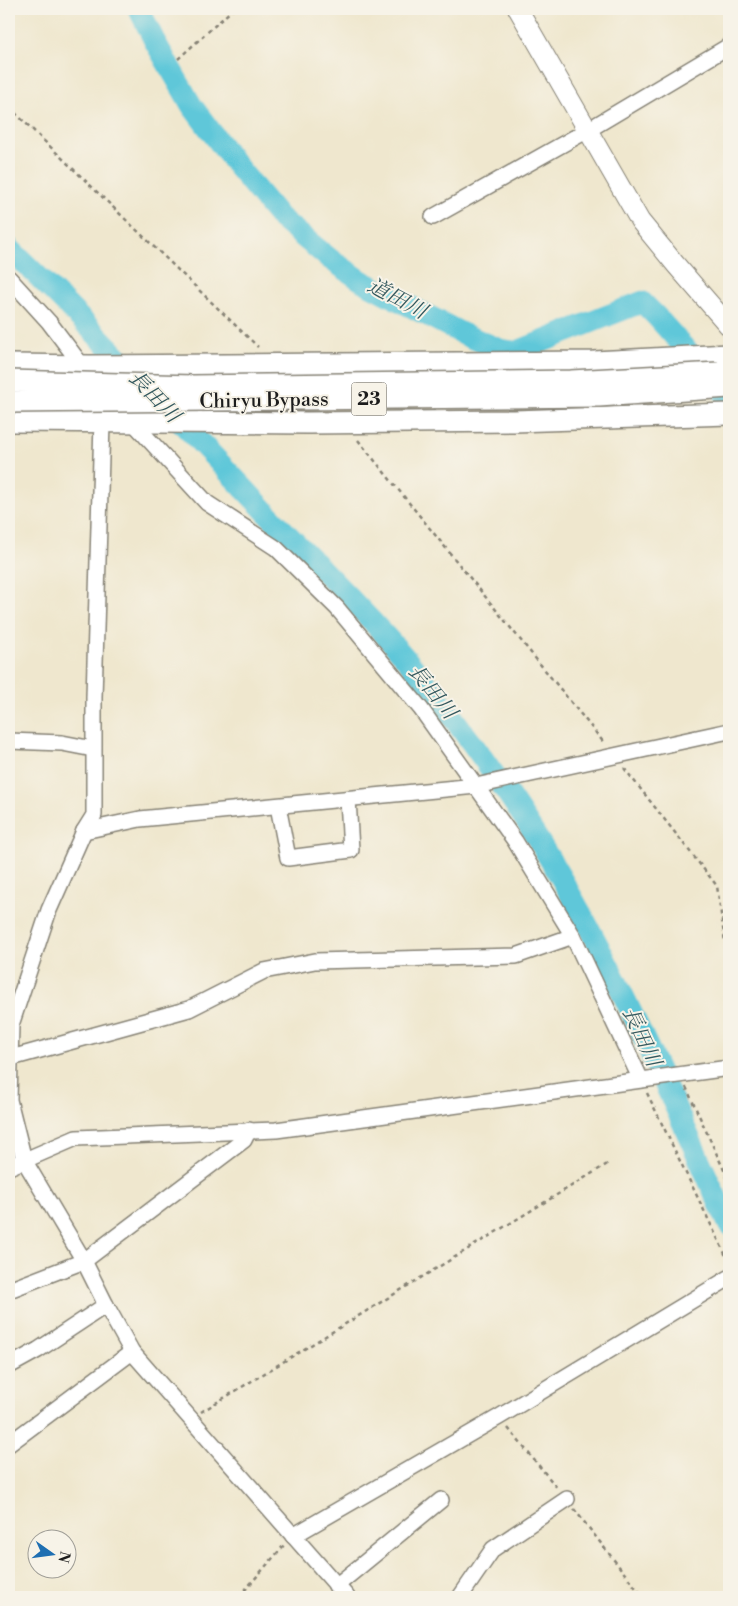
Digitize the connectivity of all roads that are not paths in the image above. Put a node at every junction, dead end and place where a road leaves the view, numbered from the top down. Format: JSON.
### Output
{"nodes":[{"id":1,"x":518,"y":9,"type":"edge"},
{"id":2,"x":729,"y":46,"type":"edge"},
{"id":3,"x":588,"y":130,"type":"junction"},
{"id":4,"x":433,"y":216,"type":"dead end"},
{"id":5,"x":9,"y":278,"type":"edge"},
{"id":6,"x":729,"y":326,"type":"edge"},
{"id":7,"x":729,"y":355,"type":"edge"},
{"id":8,"x":9,"y":365,"type":"edge"},
{"id":9,"x":85,"y":365,"type":"junction"},
{"id":10,"x":729,"y":373,"type":"edge"},
{"id":11,"x":9,"y":381,"type":"edge"},
{"id":12,"x":729,"y":387,"type":"edge"},
{"id":13,"x":9,"y":402,"type":"edge"},
{"id":14,"x":729,"y":414,"type":"edge"},
{"id":15,"x":9,"y":421,"type":"edge"},
{"id":16,"x":102,"y":423,"type":"junction"},
{"id":17,"x":134,"y":423,"type":"junction"},
{"id":18,"x":729,"y":731,"type":"edge"},
{"id":19,"x":9,"y":740,"type":"edge"},
{"id":20,"x":93,"y":749,"type":"junction"},
{"id":21,"x":476,"y":786,"type":"junction"},
{"id":22,"x":348,"y":799,"type":"junction"},
{"id":23,"x":278,"y":806,"type":"junction"},
{"id":24,"x":84,"y":831,"type":"junction"},
{"id":25,"x":573,"y":936,"type":"junction"},
{"id":26,"x":10,"y":1026,"type":"edge"},
{"id":27,"x":11,"y":1058,"type":"junction"},
{"id":28,"x":729,"y":1068,"type":"edge"},
{"id":29,"x":641,"y":1080,"type":"junction"},
{"id":30,"x":249,"y":1130,"type":"junction"},
{"id":31,"x":24,"y":1160,"type":"junction"},
{"id":32,"x":9,"y":1167,"type":"edge"},
{"id":33,"x":84,"y":1261,"type":"junction"},
{"id":34,"x":729,"y":1278,"type":"edge"},
{"id":35,"x":9,"y":1290,"type":"edge"},
{"id":36,"x":106,"y":1306,"type":"junction"},
{"id":37,"x":132,"y":1352,"type":"junction"},
{"id":38,"x":9,"y":1366,"type":"edge"},
{"id":39,"x":9,"y":1444,"type":"edge"},
{"id":40,"x":567,"y":1499,"type":"dead end"},
{"id":41,"x":441,"y":1500,"type":"dead end"},
{"id":42,"x":293,"y":1536,"type":"junction"},
{"id":43,"x":342,"y":1592,"type":"edge"},
{"id":44,"x":460,"y":1597,"type":"edge"}],
"edges":[{"from":1,"to":3,"type":"main road"},
{"from":2,"to":3,"type":"street"},
{"from":3,"to":4,"type":"street"},
{"from":3,"to":6,"type":"main road"},
{"from":5,"to":9,"type":"street"},
{"from":7,"to":9,"type":"highway","number":"23"},
{"from":8,"to":9,"type":"highway","number":"23"},
{"from":9,"to":17,"type":"street"},
{"from":10,"to":11,"type":"highway","name":"Chiryu Bypass","number":"23","bridge":true},
{"from":12,"to":13,"type":"highway","name":"Chiryu Bypass","number":"23","bridge":true},
{"from":14,"to":17,"type":"highway","number":"23"},
{"from":15,"to":16,"type":"highway","number":"23"},
{"from":16,"to":17,"type":"highway","number":"23"},
{"from":16,"to":20,"type":"street"},
{"from":17,"to":21,"type":"street"},
{"from":18,"to":21,"type":"street"},
{"from":19,"to":20,"type":"street"},
{"from":20,"to":24,"type":"street"},
{"from":21,"to":22,"type":"street"},
{"from":21,"to":25,"type":"street"},
{"from":22,"to":23,"type":"street"},
{"from":22,"to":23,"type":"street"},
{"from":23,"to":24,"type":"street"},
{"from":24,"to":26,"type":"street"},
{"from":25,"to":27,"type":"street"},
{"from":25,"to":29,"type":"street"},
{"from":26,"to":27,"type":"street"},
{"from":27,"to":31,"type":"street"},
{"from":28,"to":29,"type":"street"},
{"from":29,"to":30,"type":"street"},
{"from":30,"to":31,"type":"street"},
{"from":30,"to":33,"type":"street"},
{"from":31,"to":32,"type":"street"},
{"from":31,"to":33,"type":"street"},
{"from":33,"to":35,"type":"street"},
{"from":33,"to":36,"type":"street"},
{"from":34,"to":42,"type":"street"},
{"from":36,"to":37,"type":"street"},
{"from":36,"to":38,"type":"street"},
{"from":37,"to":39,"type":"street"},
{"from":37,"to":42,"type":"street"},
{"from":40,"to":44,"type":"street"},
{"from":41,"to":43,"type":"street"},
{"from":42,"to":43,"type":"street"}]}
